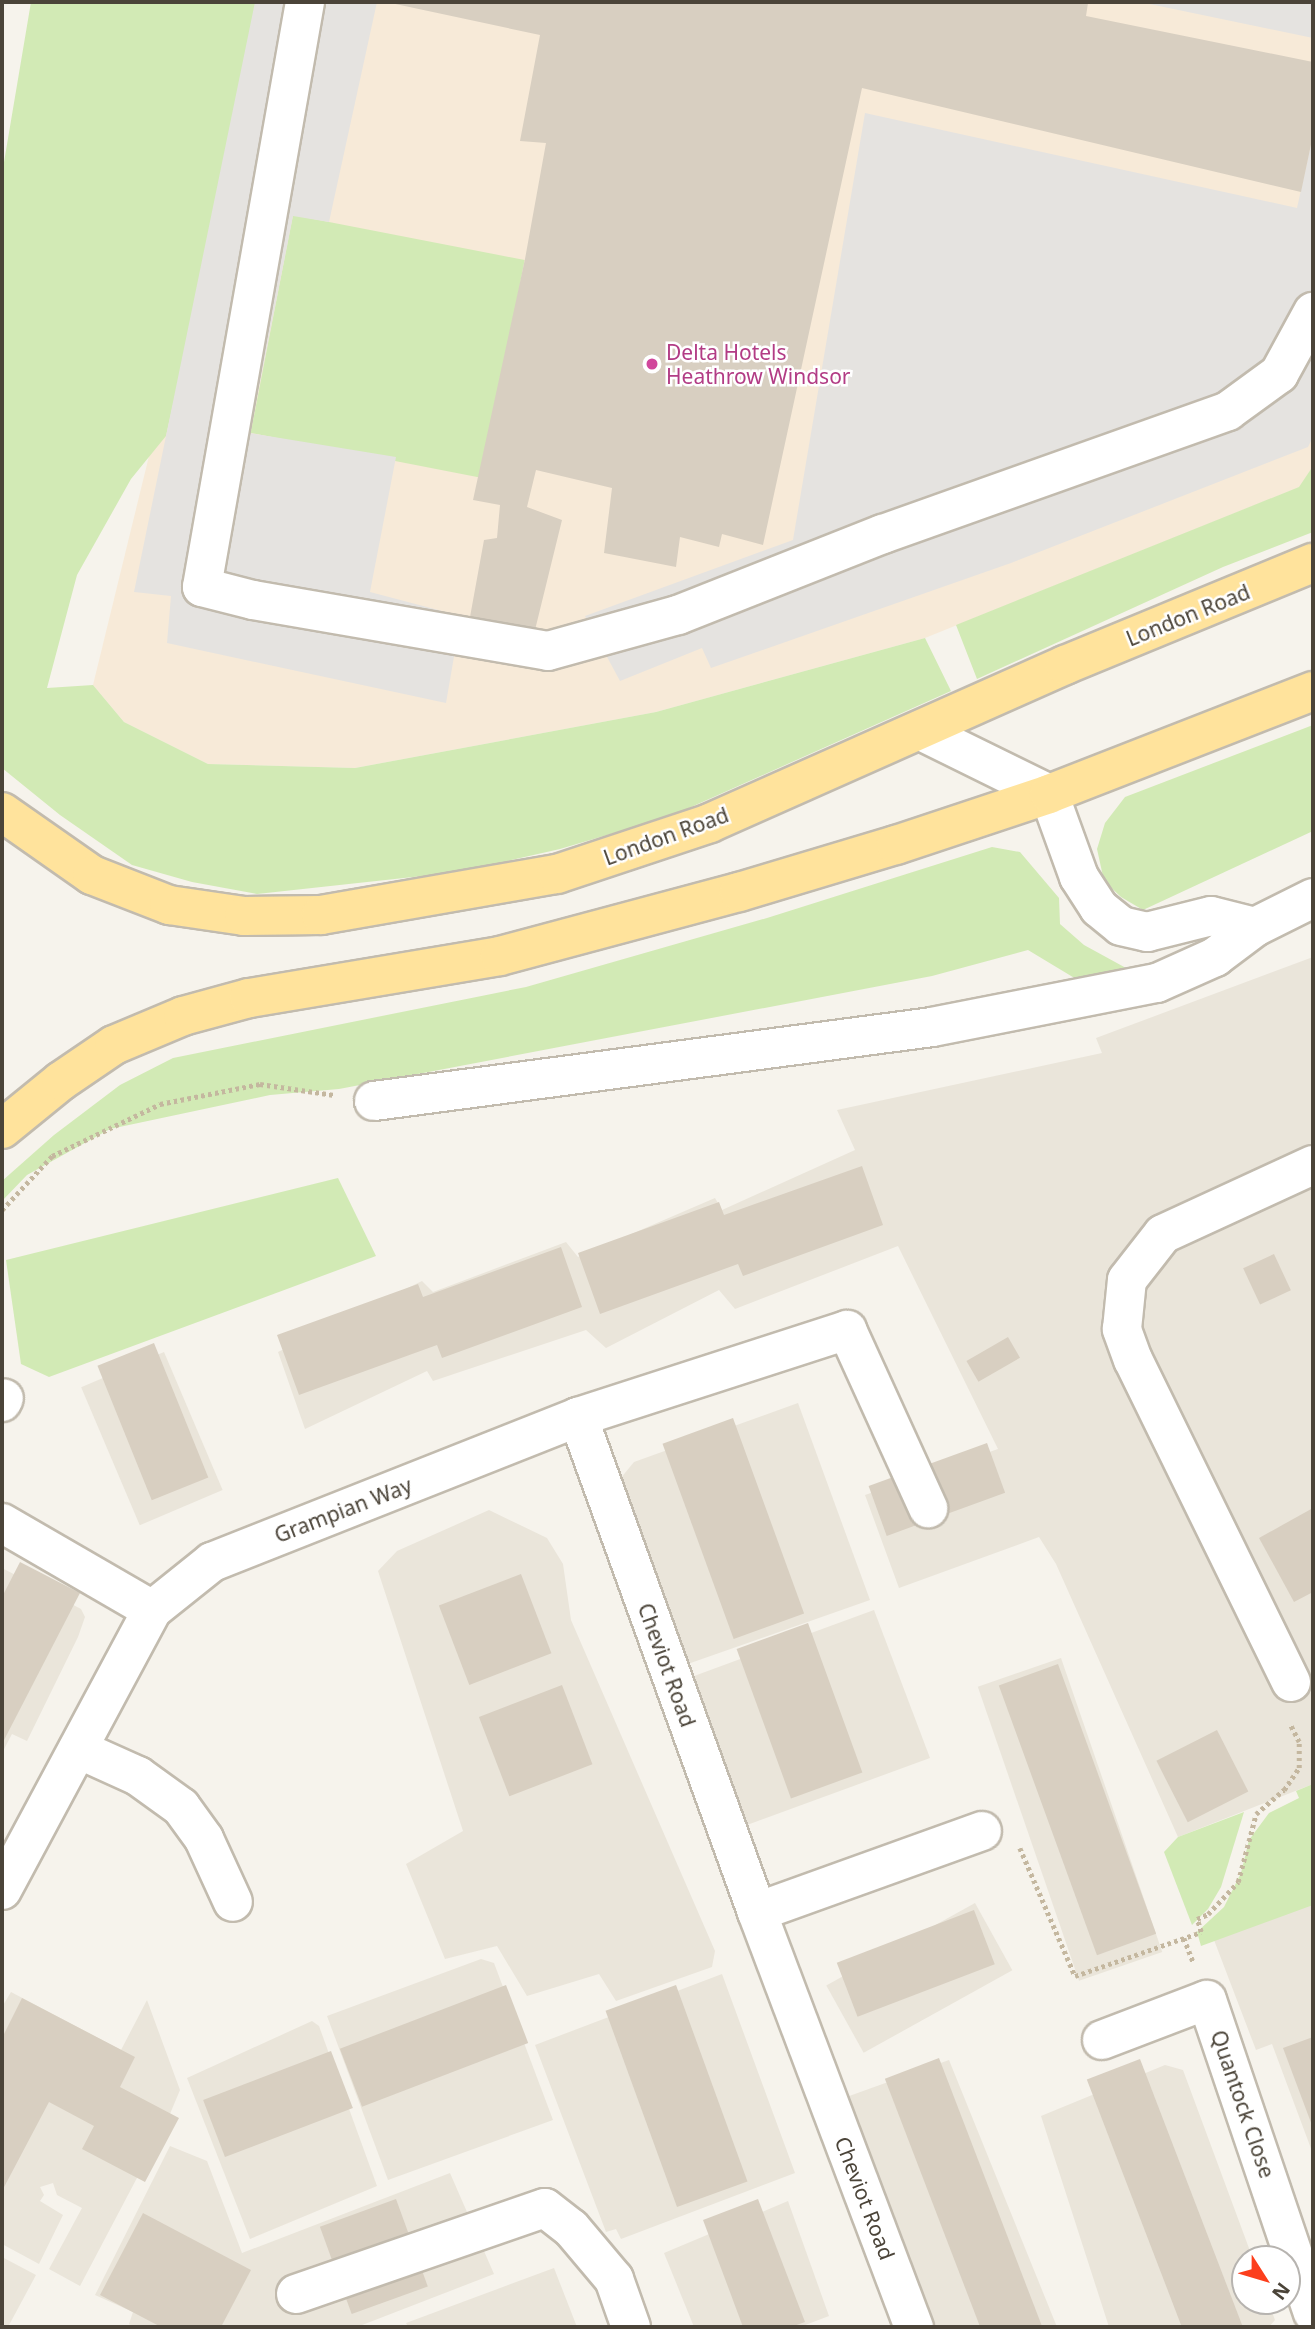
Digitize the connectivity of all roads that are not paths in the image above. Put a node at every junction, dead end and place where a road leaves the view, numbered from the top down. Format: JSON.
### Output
{"nodes":[{"id":1,"x":304,"y":2,"type":"edge"},
{"id":2,"x":1313,"y":312,"type":"edge"},
{"id":3,"x":1308,"y":568,"type":"edge"},
{"id":4,"x":1313,"y":691,"type":"edge"},
{"id":5,"x":922,"y":731,"type":"junction"},
{"id":6,"x":1049,"y":794,"type":"junction"},
{"id":7,"x":2,"y":812,"type":"edge"},
{"id":8,"x":1313,"y":898,"type":"edge"},
{"id":9,"x":1255,"y":927,"type":"junction"},
{"id":10,"x":374,"y":1101,"type":"dead end"},
{"id":11,"x":2,"y":1129,"type":"edge"},
{"id":12,"x":1313,"y":1165,"type":"edge"},
{"id":13,"x":578,"y":1418,"type":"junction"},
{"id":14,"x":928,"y":1508,"type":"dead end"},
{"id":15,"x":2,"y":1523,"type":"edge"},
{"id":16,"x":152,"y":1610,"type":"junction"},
{"id":17,"x":1291,"y":1682,"type":"road end"},
{"id":18,"x":78,"y":1749,"type":"junction"},
{"id":19,"x":982,"y":1832,"type":"road end"},
{"id":20,"x":2,"y":1890,"type":"edge"},
{"id":21,"x":233,"y":1902,"type":"dead end"},
{"id":22,"x":757,"y":1912,"type":"junction"},
{"id":23,"x":1102,"y":2040,"type":"dead end"},
{"id":24,"x":296,"y":2294,"type":"dead end"},
{"id":25,"x":1313,"y":2313,"type":"edge"},
{"id":26,"x":631,"y":2327,"type":"edge"},
{"id":27,"x":914,"y":2327,"type":"edge"}],
"edges":[{"from":1,"to":2,"type":"street"},
{"from":3,"to":5,"type":"main road","name":"London Road"},
{"from":4,"to":6,"type":"main road"},
{"from":5,"to":6,"type":"street"},
{"from":5,"to":7,"type":"main road","name":"London Road"},
{"from":6,"to":9,"type":"street"},
{"from":6,"to":11,"type":"main road"},
{"from":8,"to":9,"type":"street"},
{"from":9,"to":10,"type":"street"},
{"from":12,"to":17,"type":"street"},
{"from":13,"to":14,"type":"street","name":"Grampian Way"},
{"from":13,"to":16,"type":"street","name":"Grampian Way"},
{"from":13,"to":22,"type":"street","name":"Cheviot Road"},
{"from":15,"to":16,"type":"street"},
{"from":16,"to":18,"type":"street","name":"Grampian Way"},
{"from":18,"to":20,"type":"street","name":"Grampian Way"},
{"from":18,"to":21,"type":"street"},
{"from":19,"to":22,"type":"street"},
{"from":22,"to":27,"type":"street","name":"Cheviot Road"},
{"from":23,"to":25,"type":"street","name":"Quantock Close"},
{"from":24,"to":26,"type":"street"}]}
